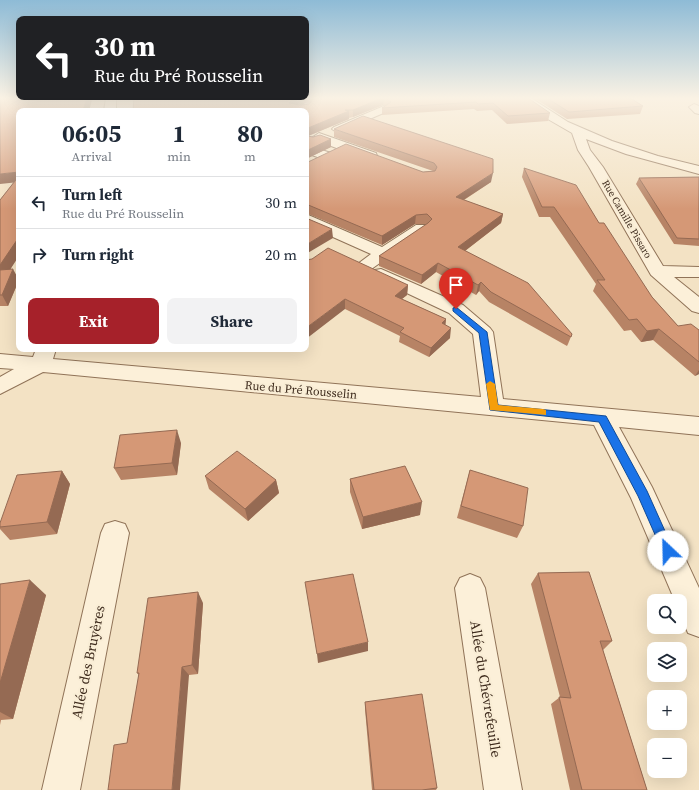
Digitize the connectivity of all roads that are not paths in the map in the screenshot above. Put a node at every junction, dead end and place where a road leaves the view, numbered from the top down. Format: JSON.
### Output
{"nodes":[{"id":1,"x":324,"y":135,"type":"edge"},
{"id":2,"x":579,"y":135,"type":"edge"},
{"id":3,"x":589,"y":135,"type":"edge"},
{"id":4,"x":319,"y":137,"type":"junction"},
{"id":5,"x":309,"y":142,"type":"edge"},
{"id":6,"x":346,"y":146,"type":"junction"},
{"id":7,"x":309,"y":150,"type":"edge"},
{"id":8,"x":326,"y":156,"type":"junction"},
{"id":9,"x":647,"y":158,"type":"junction"},
{"id":10,"x":380,"y":159,"type":"edge"},
{"id":11,"x":625,"y":162,"type":"dead end"},
{"id":12,"x":313,"y":163,"type":"edge"},
{"id":13,"x":611,"y":165,"type":"dead end"},
{"id":14,"x":596,"y":167,"type":"junction"},
{"id":15,"x":699,"y":170,"type":"edge"},
{"id":16,"x":309,"y":221,"type":"edge"},
{"id":17,"x":421,"y":228,"type":"edge"},
{"id":18,"x":383,"y":253,"type":"junction"},
{"id":19,"x":657,"y":271,"type":"junction"},
{"id":20,"x":699,"y":272,"type":"edge"},
{"id":21,"x":699,"y":307,"type":"edge"},
{"id":22,"x":43,"y":357,"type":"edge"},
{"id":23,"x":0,"y":361,"type":"edge"},
{"id":24,"x":0,"y":386,"type":"edge"},
{"id":25,"x":493,"y":408,"type":"junction"},
{"id":26,"x":602,"y":418,"type":"junction"},
{"id":27,"x":699,"y":426,"type":"edge"},
{"id":28,"x":115,"y":534,"type":"dead end"},
{"id":29,"x":470,"y":588,"type":"dead end"},
{"id":30,"x":699,"y":622,"type":"edge"},
{"id":31,"x":61,"y":790,"type":"edge"},
{"id":32,"x":503,"y":790,"type":"edge"}],
"edges":[{"from":1,"to":4,"type":"street"},
{"from":2,"to":14,"type":"street","name":"Rue Camille Pissaro"},
{"from":3,"to":9,"type":"street"},
{"from":4,"to":5,"type":"street"},
{"from":4,"to":6,"type":"street"},
{"from":6,"to":8,"type":"street"},
{"from":6,"to":10,"type":"street"},
{"from":7,"to":8,"type":"street"},
{"from":8,"to":12,"type":"street"},
{"from":9,"to":11,"type":"street"},
{"from":9,"to":15,"type":"street"},
{"from":13,"to":14,"type":"street","name":"Rue Camille Pissaro"},
{"from":14,"to":19,"type":"street","name":"Rue Camille Pissaro"},
{"from":16,"to":18,"type":"street"},
{"from":17,"to":18,"type":"street"},
{"from":18,"to":25,"type":"street"},
{"from":19,"to":20,"type":"street","name":"Rue Camille Pissaro"},
{"from":19,"to":21,"type":"street","name":"Rue Camille Pissaro"},
{"from":22,"to":23,"type":"street","name":"Rue du Pré Rousselin"},
{"from":22,"to":24,"type":"street"},
{"from":22,"to":25,"type":"street","name":"Rue du Pré Rousselin"},
{"from":25,"to":26,"type":"street","name":"Rue du Pré Rousselin"},
{"from":26,"to":27,"type":"street","name":"Rue du Pré Rousselin"},
{"from":26,"to":30,"type":"street"},
{"from":28,"to":31,"type":"street","name":"Allée des Bruyères"},
{"from":29,"to":32,"type":"street","name":"Allée du Chévrefeuille"}]}
